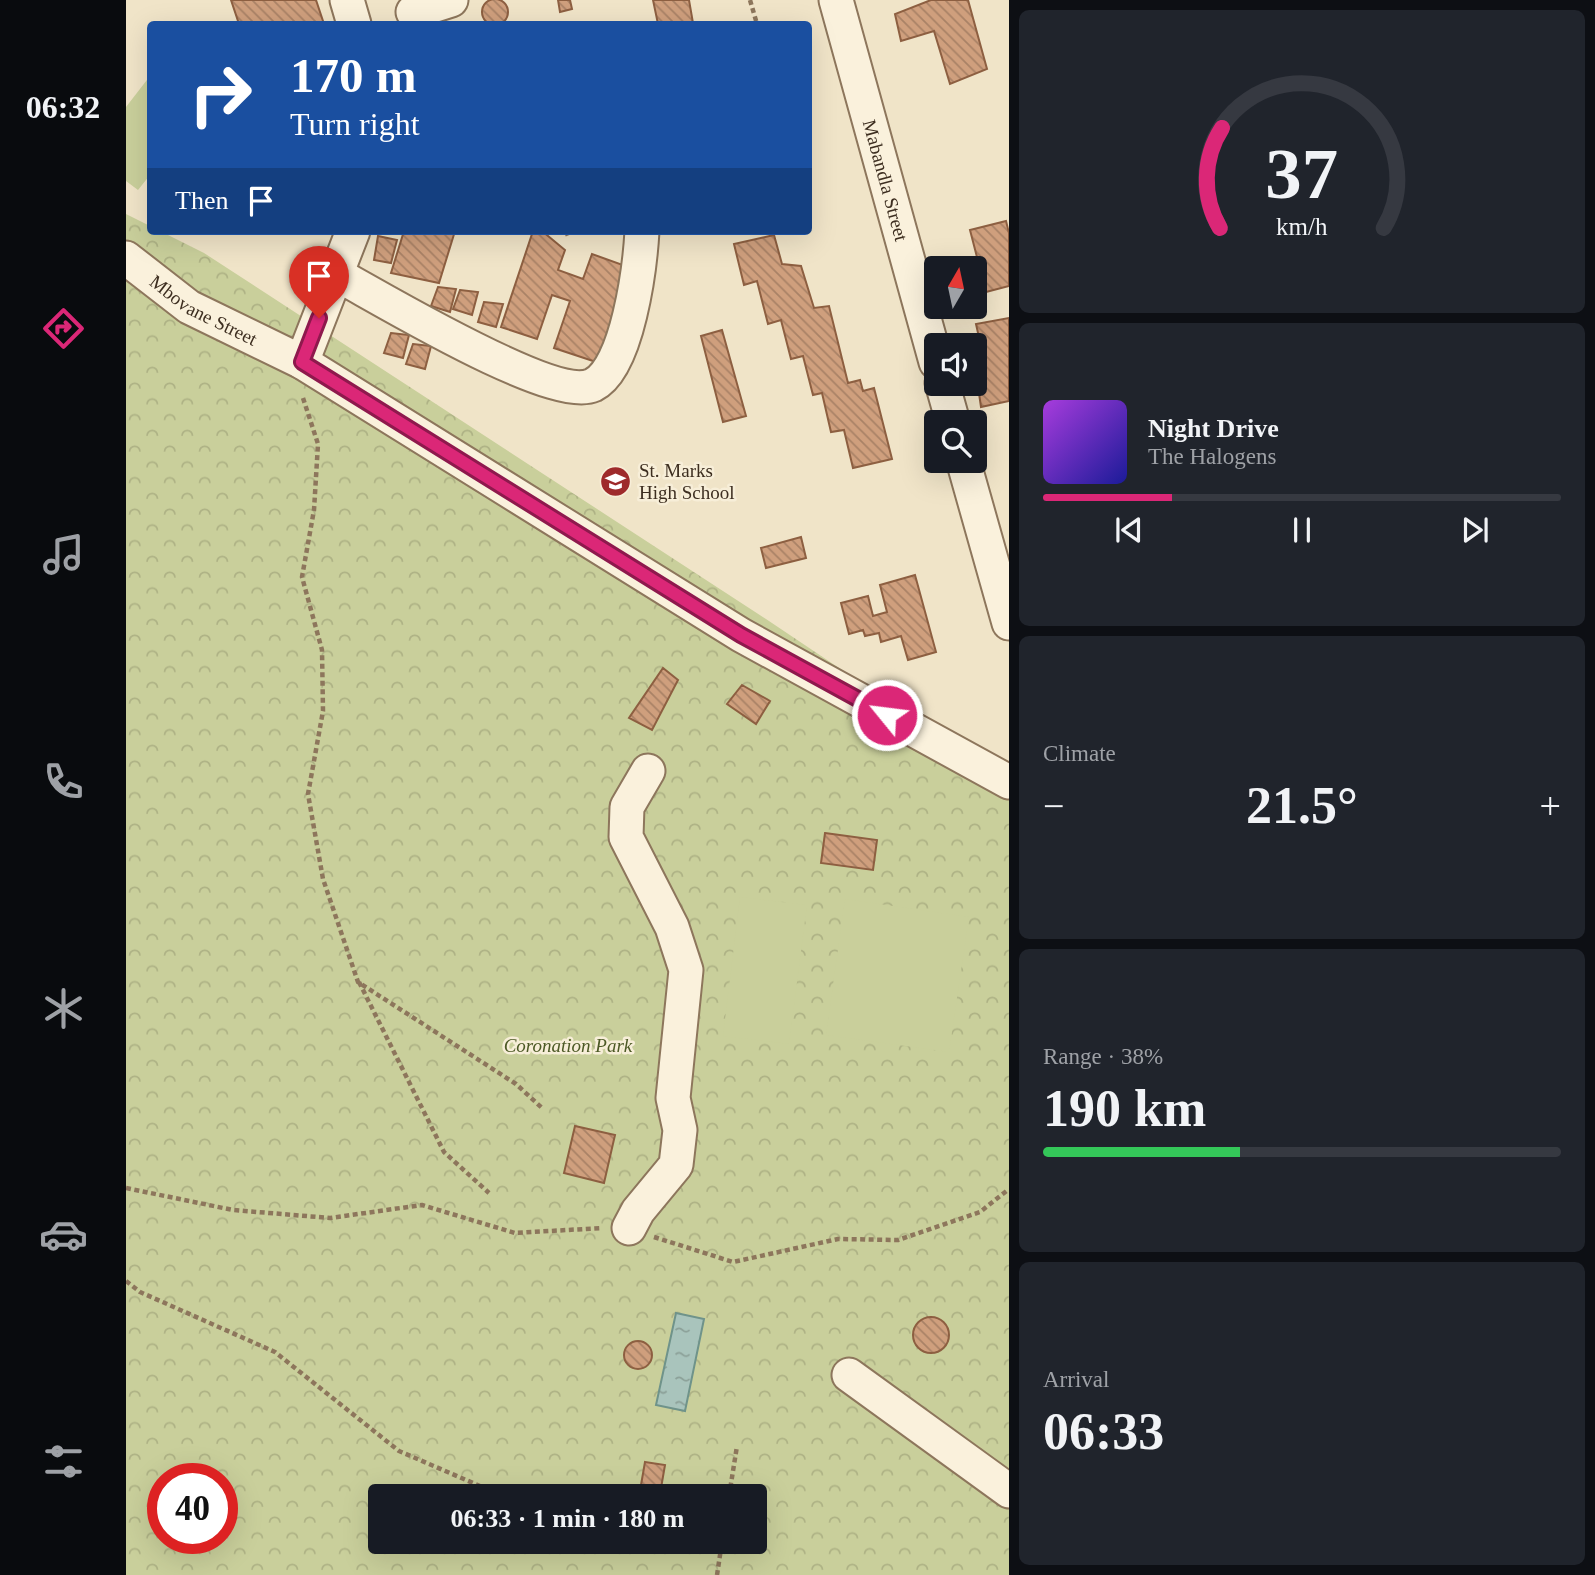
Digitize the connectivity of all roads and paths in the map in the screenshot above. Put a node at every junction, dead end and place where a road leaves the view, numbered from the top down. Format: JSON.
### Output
{"nodes":[{"id":1,"x":347,"y":0,"type":"edge"},
{"id":2,"x":451,"y":0,"type":"edge"},
{"id":3,"x":750,"y":0,"type":"edge"},
{"id":4,"x":836,"y":0,"type":"edge"},
{"id":5,"x":410,"y":12,"type":"edge"},
{"id":6,"x":353,"y":21,"type":"edge"},
{"id":7,"x":756,"y":21,"type":"edge"},
{"id":8,"x":349,"y":235,"type":"edge"},
{"id":9,"x":642,"y":235,"type":"edge"},
{"id":10,"x":126,"y":258,"type":"edge"},
{"id":11,"x":336,"y":274,"type":"junction"},
{"id":12,"x":928,"y":333,"type":"edge"},
{"id":13,"x":302,"y":362,"type":"junction"},
{"id":14,"x":303,"y":398,"type":"dead end"},
{"id":15,"x":967,"y":473,"type":"edge"},
{"id":16,"x":1009,"y":623,"type":"edge"},
{"id":17,"x":649,"y":771,"type":"dead end"},
{"id":18,"x":1009,"y":782,"type":"edge"},
{"id":19,"x":358,"y":982,"type":"junction"},
{"id":20,"x":542,"y":1108,"type":"dead end"},
{"id":21,"x":126,"y":1188,"type":"edge"},
{"id":22,"x":1009,"y":1189,"type":"edge"},
{"id":23,"x":489,"y":1194,"type":"dead end"},
{"id":24,"x":629,"y":1228,"type":"junction"},
{"id":25,"x":126,"y":1281,"type":"edge"},
{"id":26,"x":849,"y":1375,"type":"dead end"},
{"id":27,"x":737,"y":1446,"type":"dead end"},
{"id":28,"x":475,"y":1484,"type":"edge"},
{"id":29,"x":731,"y":1484,"type":"edge"},
{"id":30,"x":1009,"y":1491,"type":"edge"},
{"id":31,"x":720,"y":1554,"type":"edge"},
{"id":32,"x":717,"y":1575,"type":"edge"}],
"edges":[{"from":1,"to":6,"type":"street"},
{"from":2,"to":5,"type":"street"},
{"from":3,"to":7,"type":"path"},
{"from":4,"to":12,"type":"street","name":"Mabandla Street"},
{"from":8,"to":11,"type":"street"},
{"from":9,"to":11,"type":"street"},
{"from":10,"to":13,"type":"street","name":"Mbovane Street"},
{"from":11,"to":13,"type":"street"},
{"from":13,"to":18,"type":"street","name":"Mbovane Street"},
{"from":14,"to":19,"type":"path"},
{"from":15,"to":16,"type":"street"},
{"from":17,"to":24,"type":"street"},
{"from":19,"to":20,"type":"path"},
{"from":19,"to":23,"type":"path"},
{"from":21,"to":24,"type":"path"},
{"from":22,"to":24,"type":"path"},
{"from":25,"to":28,"type":"path"},
{"from":26,"to":30,"type":"street"},
{"from":27,"to":29,"type":"path"},
{"from":31,"to":32,"type":"path"}]}
